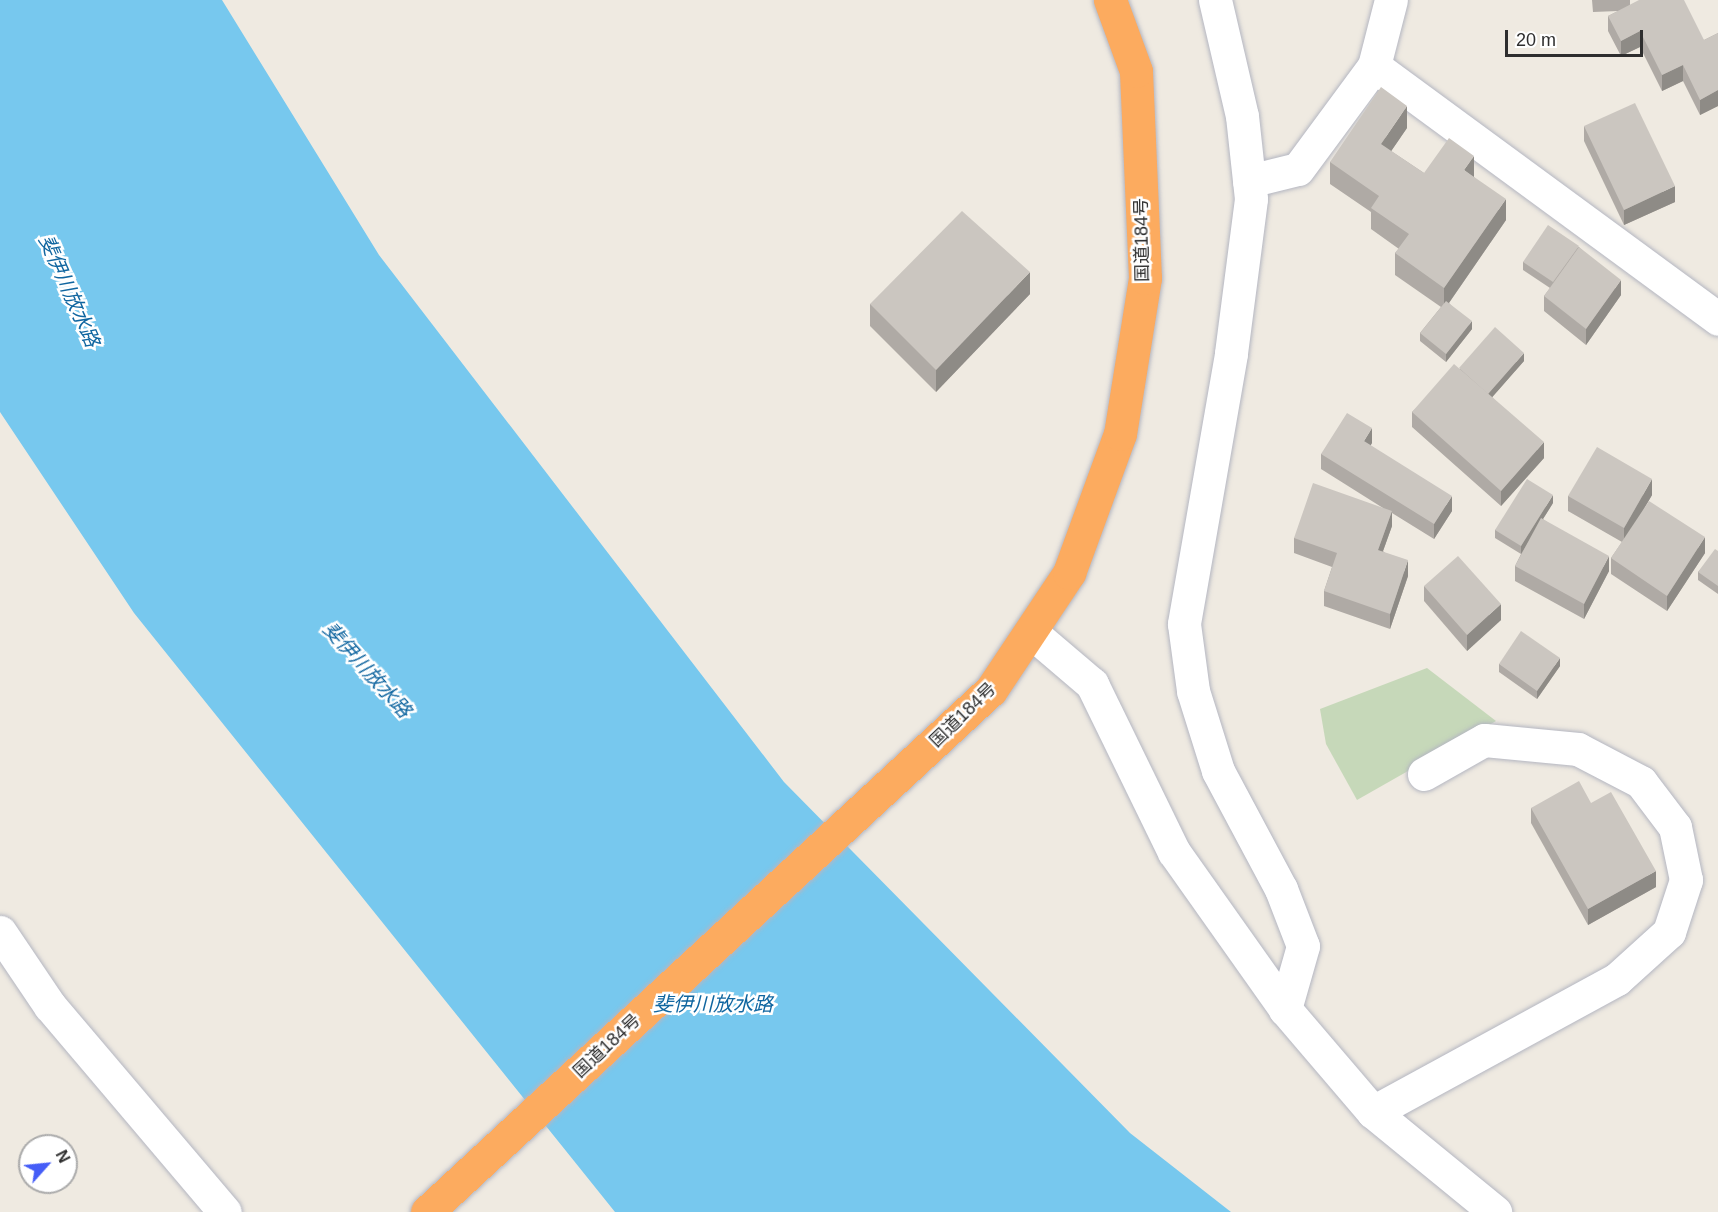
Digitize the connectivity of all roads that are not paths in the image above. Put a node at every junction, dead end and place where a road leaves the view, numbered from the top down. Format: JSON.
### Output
{"nodes":[{"id":1,"x":1110,"y":0,"type":"edge"},
{"id":2,"x":1215,"y":0,"type":"edge"},
{"id":3,"x":1391,"y":0,"type":"edge"},
{"id":4,"x":1374,"y":66,"type":"junction"},
{"id":5,"x":1249,"y":181,"type":"junction"},
{"id":6,"x":1718,"y":319,"type":"edge"},
{"id":7,"x":1032,"y":633,"type":"junction"},
{"id":8,"x":1424,"y":774,"type":"dead end"},
{"id":9,"x":0,"y":932,"type":"edge"},
{"id":10,"x":1285,"y":1009,"type":"junction"},
{"id":11,"x":1373,"y":1112,"type":"junction"},
{"id":12,"x":225,"y":1212,"type":"edge"},
{"id":13,"x":427,"y":1212,"type":"edge"},
{"id":14,"x":1496,"y":1212,"type":"edge"}],
"edges":[{"from":1,"to":7,"type":"highway","name":"国道184号"},
{"from":2,"to":5,"type":"street"},
{"from":3,"to":4,"type":"street"},
{"from":4,"to":5,"type":"street"},
{"from":4,"to":6,"type":"street"},
{"from":5,"to":10,"type":"street"},
{"from":7,"to":10,"type":"street"},
{"from":7,"to":13,"type":"highway","name":"国道184号"},
{"from":8,"to":11,"type":"street"},
{"from":9,"to":12,"type":"street"},
{"from":10,"to":11,"type":"street"},
{"from":11,"to":14,"type":"street"}]}
